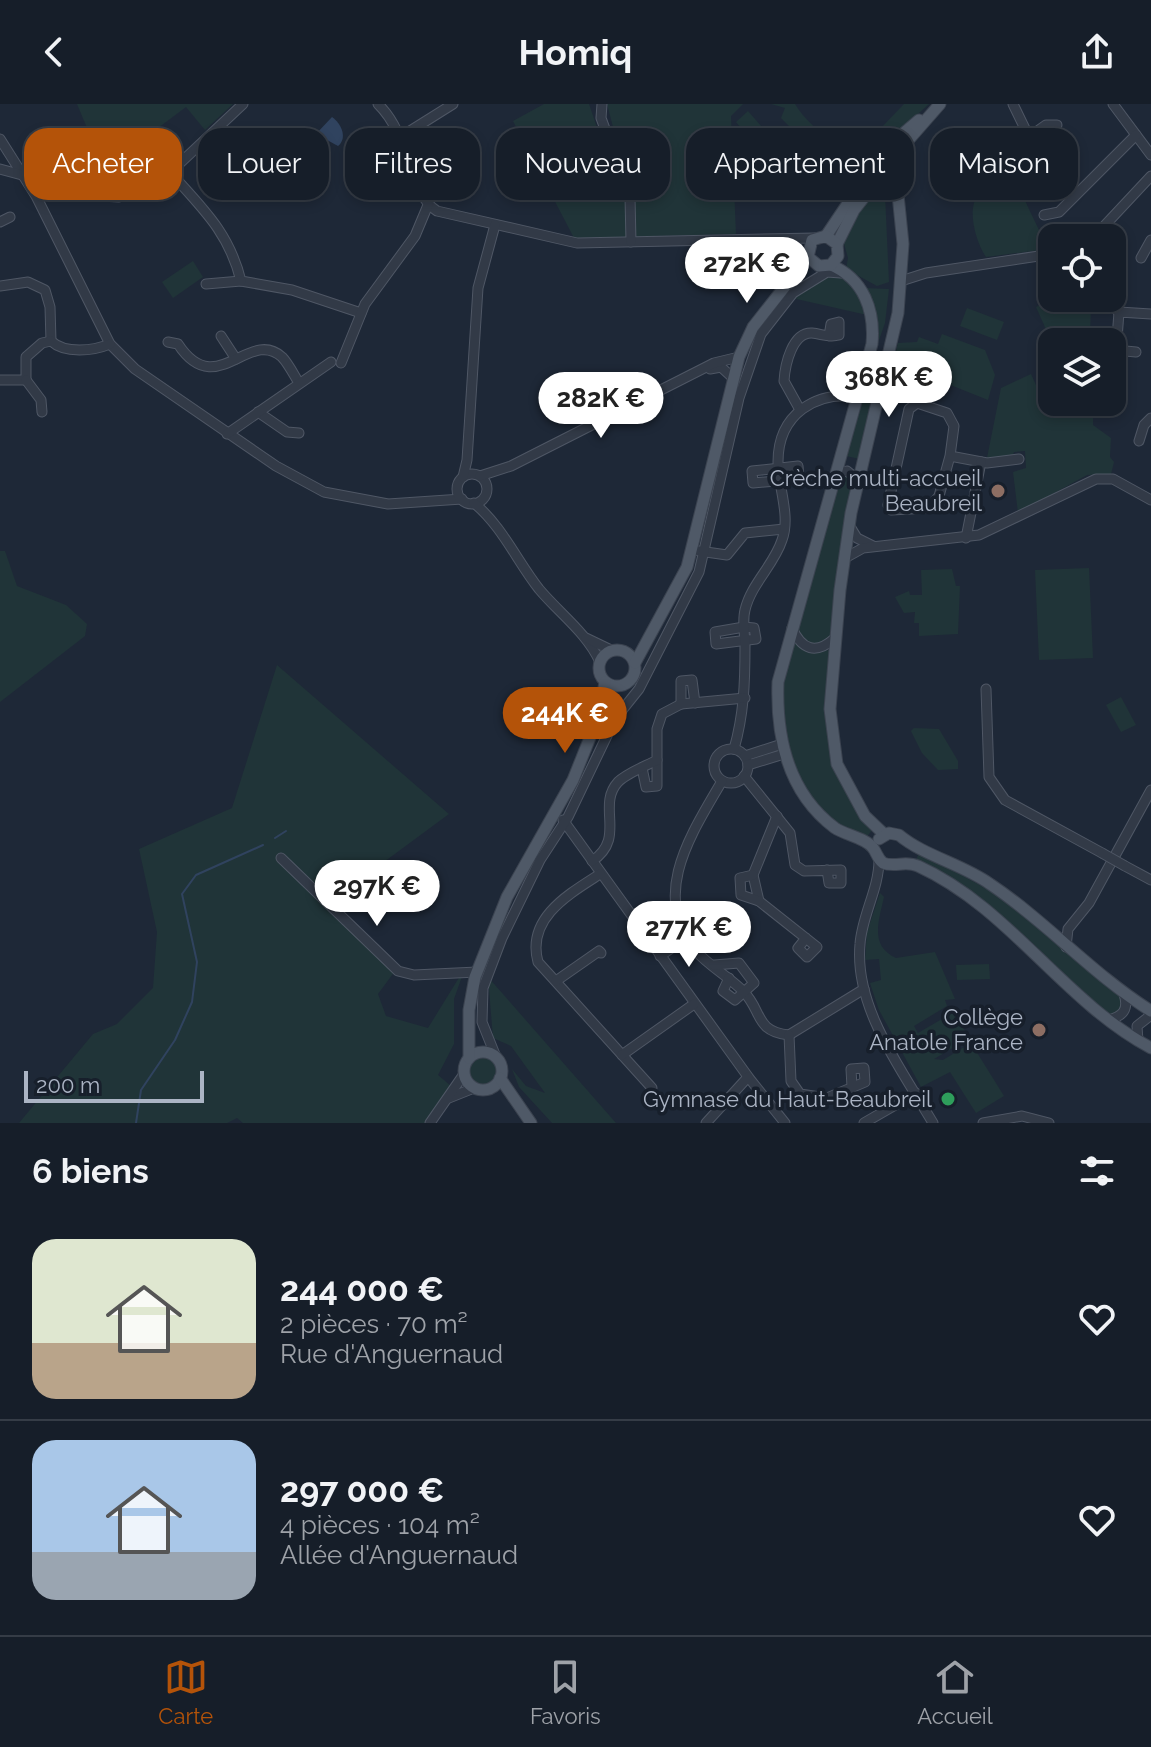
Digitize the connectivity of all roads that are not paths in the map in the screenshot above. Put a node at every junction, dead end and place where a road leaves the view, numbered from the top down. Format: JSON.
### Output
{"nodes":[{"id":1,"x":243,"y":104,"type":"edge"},
{"id":2,"x":378,"y":104,"type":"edge"},
{"id":3,"x":453,"y":104,"type":"edge"},
{"id":4,"x":602,"y":104,"type":"edge"},
{"id":5,"x":933,"y":104,"type":"edge"},
{"id":6,"x":940,"y":104,"type":"edge"},
{"id":7,"x":1013,"y":104,"type":"edge"},
{"id":8,"x":1113,"y":104,"type":"edge"},
{"id":9,"x":1057,"y":125,"type":"dead end"},
{"id":10,"x":396,"y":128,"type":"edge"},
{"id":11,"x":415,"y":128,"type":"edge"},
{"id":12,"x":908,"y":128,"type":"edge"},
{"id":13,"x":1025,"y":128,"type":"edge"},
{"id":14,"x":1042,"y":128,"type":"edge"},
{"id":15,"x":914,"y":134,"type":"edge"},
{"id":16,"x":1136,"y":135,"type":"junction"},
{"id":17,"x":0,"y":139,"type":"edge"},
{"id":18,"x":1151,"y":155,"type":"edge"},
{"id":19,"x":182,"y":159,"type":"edge"},
{"id":20,"x":0,"y":169,"type":"edge"},
{"id":21,"x":24,"y":175,"type":"edge"},
{"id":22,"x":24,"y":176,"type":"edge"},
{"id":23,"x":1151,"y":176,"type":"edge"},
{"id":24,"x":182,"y":185,"type":"edge"},
{"id":25,"x":1078,"y":192,"type":"edge"},
{"id":26,"x":37,"y":200,"type":"edge"},
{"id":27,"x":425,"y":200,"type":"edge"},
{"id":28,"x":853,"y":200,"type":"edge"},
{"id":29,"x":860,"y":200,"type":"edge"},
{"id":30,"x":898,"y":200,"type":"edge"},
{"id":31,"x":1070,"y":200,"type":"edge"},
{"id":32,"x":428,"y":205,"type":"junction"},
{"id":33,"x":1044,"y":215,"type":"dead end"},
{"id":34,"x":10,"y":217,"type":"dead end"},
{"id":35,"x":0,"y":222,"type":"edge"},
{"id":36,"x":1106,"y":224,"type":"edge"},
{"id":37,"x":495,"y":225,"type":"junction"},
{"id":38,"x":1151,"y":240,"type":"edge"},
{"id":39,"x":631,"y":242,"type":"junction"},
{"id":40,"x":837,"y":244,"type":"junction"},
{"id":41,"x":814,"y":245,"type":"junction"},
{"id":42,"x":1038,"y":256,"type":"edge"},
{"id":43,"x":1141,"y":258,"type":"dead end"},
{"id":44,"x":825,"y":266,"type":"junction"},
{"id":45,"x":903,"y":266,"type":"junction"},
{"id":46,"x":844,"y":269,"type":"junction"},
{"id":47,"x":926,"y":273,"type":"junction"},
{"id":48,"x":792,"y":278,"type":"junction"},
{"id":49,"x":241,"y":281,"type":"junction"},
{"id":50,"x":901,"y":281,"type":"junction"},
{"id":51,"x":206,"y":284,"type":"dead end"},
{"id":52,"x":0,"y":286,"type":"edge"},
{"id":53,"x":1119,"y":312,"type":"joint"},
{"id":54,"x":361,"y":313,"type":"junction"},
{"id":55,"x":1151,"y":314,"type":"edge"},
{"id":56,"x":1117,"y":328,"type":"edge"},
{"id":57,"x":221,"y":336,"type":"dead end"},
{"id":58,"x":829,"y":336,"type":"dead end"},
{"id":59,"x":51,"y":341,"type":"junction"},
{"id":60,"x":168,"y":342,"type":"dead end"},
{"id":61,"x":110,"y":344,"type":"junction"},
{"id":62,"x":1126,"y":351,"type":"edge"},
{"id":63,"x":1136,"y":352,"type":"dead end"},
{"id":64,"x":739,"y":357,"type":"junction"},
{"id":65,"x":236,"y":359,"type":"junction"},
{"id":66,"x":699,"y":372,"type":"junction"},
{"id":67,"x":733,"y":378,"type":"junction"},
{"id":68,"x":0,"y":380,"type":"edge"},
{"id":69,"x":26,"y":380,"type":"junction"},
{"id":70,"x":299,"y":383,"type":"junction"},
{"id":71,"x":860,"y":397,"type":"junction"},
{"id":72,"x":799,"y":408,"type":"junction"},
{"id":73,"x":42,"y":412,"type":"dead end"},
{"id":74,"x":258,"y":412,"type":"junction"},
{"id":75,"x":1151,"y":418,"type":"edge"},
{"id":76,"x":299,"y":433,"type":"dead end"},
{"id":77,"x":227,"y":434,"type":"junction"},
{"id":78,"x":1139,"y":441,"type":"dead end"},
{"id":79,"x":950,"y":456,"type":"junction"},
{"id":80,"x":1019,"y":459,"type":"dead end"},
{"id":81,"x":467,"y":460,"type":"junction"},
{"id":82,"x":981,"y":462,"type":"junction"},
{"id":83,"x":778,"y":467,"type":"junction"},
{"id":84,"x":503,"y":469,"type":"junction"},
{"id":85,"x":838,"y":473,"type":"junction"},
{"id":86,"x":478,"y":475,"type":"junction"},
{"id":87,"x":858,"y":480,"type":"junction"},
{"id":88,"x":460,"y":481,"type":"junction"},
{"id":89,"x":780,"y":481,"type":"junction"},
{"id":90,"x":486,"y":492,"type":"junction"},
{"id":91,"x":444,"y":499,"type":"junction"},
{"id":92,"x":462,"y":499,"type":"junction"},
{"id":93,"x":1151,"y":500,"type":"edge"},
{"id":94,"x":474,"y":503,"type":"junction"},
{"id":95,"x":491,"y":519,"type":"junction"},
{"id":96,"x":849,"y":525,"type":"junction"},
{"id":97,"x":784,"y":529,"type":"junction"},
{"id":98,"x":966,"y":538,"type":"junction"},
{"id":99,"x":876,"y":547,"type":"junction"},
{"id":100,"x":697,"y":551,"type":"junction"},
{"id":101,"x":845,"y":558,"type":"junction"},
{"id":102,"x":744,"y":627,"type":"junction"},
{"id":103,"x":792,"y":628,"type":"junction"},
{"id":104,"x":648,"y":635,"type":"junction"},
{"id":105,"x":583,"y":636,"type":"junction"},
{"id":106,"x":835,"y":638,"type":"junction"},
{"id":107,"x":745,"y":641,"type":"junction"},
{"id":108,"x":617,"y":650,"type":"junction"},
{"id":109,"x":600,"y":662,"type":"junction"},
{"id":110,"x":635,"y":663,"type":"junction"},
{"id":111,"x":605,"y":682,"type":"junction"},
{"id":112,"x":619,"y":686,"type":"junction"},
{"id":113,"x":986,"y":689,"type":"dead end"},
{"id":114,"x":745,"y":698,"type":"junction"},
{"id":115,"x":695,"y":703,"type":"junction"},
{"id":116,"x":681,"y":704,"type":"junction"},
{"id":117,"x":599,"y":715,"type":"junction"},
{"id":118,"x":734,"y":749,"type":"junction"},
{"id":119,"x":783,"y":749,"type":"junction"},
{"id":120,"x":657,"y":760,"type":"junction"},
{"id":121,"x":746,"y":761,"type":"junction"},
{"id":122,"x":642,"y":768,"type":"junction"},
{"id":123,"x":744,"y":776,"type":"junction"},
{"id":124,"x":722,"y":781,"type":"junction"},
{"id":125,"x":1151,"y":790,"type":"edge"},
{"id":126,"x":559,"y":807,"type":"junction"},
{"id":127,"x":777,"y":816,"type":"junction"},
{"id":128,"x":564,"y":822,"type":"junction"},
{"id":129,"x":557,"y":834,"type":"junction"},
{"id":130,"x":885,"y":835,"type":"junction"},
{"id":131,"x":573,"y":836,"type":"junction"},
{"id":132,"x":541,"y":837,"type":"junction"},
{"id":133,"x":907,"y":845,"type":"junction"},
{"id":134,"x":877,"y":855,"type":"junction"},
{"id":135,"x":281,"y":858,"type":"dead end"},
{"id":136,"x":592,"y":861,"type":"junction"},
{"id":137,"x":897,"y":864,"type":"junction"},
{"id":138,"x":827,"y":870,"type":"dead end"},
{"id":139,"x":600,"y":874,"type":"junction"},
{"id":140,"x":753,"y":875,"type":"junction"},
{"id":141,"x":1151,"y":880,"type":"edge"},
{"id":142,"x":876,"y":886,"type":"junction"},
{"id":143,"x":759,"y":901,"type":"junction"},
{"id":144,"x":1068,"y":929,"type":"junction"},
{"id":145,"x":1051,"y":933,"type":"junction"},
{"id":146,"x":684,"y":934,"type":"junction"},
{"id":147,"x":806,"y":938,"type":"dead end"},
{"id":148,"x":1066,"y":947,"type":"junction"},
{"id":149,"x":658,"y":952,"type":"junction"},
{"id":150,"x":601,"y":953,"type":"dead end"},
{"id":151,"x":714,"y":965,"type":"junction"},
{"id":152,"x":477,"y":972,"type":"junction"},
{"id":153,"x":556,"y":981,"type":"junction"},
{"id":154,"x":864,"y":989,"type":"junction"},
{"id":155,"x":746,"y":994,"type":"junction"},
{"id":156,"x":1124,"y":994,"type":"junction"},
{"id":157,"x":694,"y":1004,"type":"junction"},
{"id":158,"x":1151,"y":1013,"type":"edge"},
{"id":159,"x":469,"y":1018,"type":"junction"},
{"id":160,"x":1108,"y":1020,"type":"junction"},
{"id":161,"x":789,"y":1035,"type":"junction"},
{"id":162,"x":1138,"y":1041,"type":"junction"},
{"id":163,"x":1151,"y":1048,"type":"edge"},
{"id":164,"x":484,"y":1052,"type":"junction"},
{"id":165,"x":622,"y":1055,"type":"junction"},
{"id":166,"x":496,"y":1057,"type":"junction"},
{"id":167,"x":469,"y":1058,"type":"junction"},
{"id":168,"x":464,"y":1074,"type":"junction"},
{"id":169,"x":748,"y":1077,"type":"junction"},
{"id":170,"x":500,"y":1078,"type":"junction"},
{"id":171,"x":852,"y":1087,"type":"dead end"},
{"id":172,"x":474,"y":1088,"type":"junction"},
{"id":173,"x":652,"y":1088,"type":"dead end"},
{"id":174,"x":489,"y":1089,"type":"junction"},
{"id":175,"x":916,"y":1093,"type":"junction"},
{"id":176,"x":446,"y":1100,"type":"junction"},
{"id":177,"x":520,"y":1111,"type":"junction"},
{"id":178,"x":430,"y":1123,"type":"edge"},
{"id":179,"x":531,"y":1123,"type":"edge"},
{"id":180,"x":706,"y":1123,"type":"edge"},
{"id":181,"x":785,"y":1123,"type":"edge"},
{"id":182,"x":864,"y":1123,"type":"edge"},
{"id":183,"x":933,"y":1123,"type":"edge"},
{"id":184,"x":983,"y":1123,"type":"edge"},
{"id":185,"x":1049,"y":1123,"type":"edge"}],
"edges":[{"from":1,"to":19,"type":"street"},
{"from":2,"to":10,"type":"street"},
{"from":3,"to":11,"type":"street"},
{"from":4,"to":39,"type":"street"},
{"from":5,"to":12,"type":"main road"},
{"from":6,"to":15,"type":"main road"},
{"from":7,"to":13,"type":"street"},
{"from":8,"to":16,"type":"street"},
{"from":9,"to":14,"type":"street"},
{"from":16,"to":18,"type":"street"},
{"from":16,"to":25,"type":"street"},
{"from":17,"to":21,"type":"street"},
{"from":20,"to":22,"type":"street"},
{"from":23,"to":36,"type":"street"},
{"from":24,"to":49,"type":"street"},
{"from":26,"to":61,"type":"street"},
{"from":27,"to":32,"type":"street"},
{"from":28,"to":41,"type":"main road"},
{"from":29,"to":40,"type":"main road"},
{"from":30,"to":45,"type":"main road"},
{"from":31,"to":33,"type":"street"},
{"from":32,"to":37,"type":"street"},
{"from":32,"to":54,"type":"street"},
{"from":34,"to":35,"type":"street"},
{"from":37,"to":39,"type":"street"},
{"from":37,"to":81,"type":"street"},
{"from":38,"to":43,"type":"street"},
{"from":39,"to":41,"type":"street"},
{"from":40,"to":41,"type":"main road"},
{"from":40,"to":44,"type":"main road"},
{"from":41,"to":44,"type":"main road"},
{"from":41,"to":48,"type":"main road"},
{"from":42,"to":47,"type":"street"},
{"from":44,"to":46,"type":"main road"},
{"from":44,"to":48,"type":"main road"},
{"from":45,"to":47,"type":"street"},
{"from":45,"to":50,"type":"main road"},
{"from":46,"to":71,"type":"main road"},
{"from":46,"to":100,"type":"street"},
{"from":47,"to":50,"type":"street"},
{"from":48,"to":64,"type":"main road"},
{"from":49,"to":51,"type":"street"},
{"from":49,"to":54,"type":"street"},
{"from":50,"to":87,"type":"main road"},
{"from":52,"to":59,"type":"street"},
{"from":53,"to":55,"type":"street"},
{"from":53,"to":56,"type":"street"},
{"from":54,"to":70,"type":"street"},
{"from":57,"to":65,"type":"street"},
{"from":58,"to":72,"type":"street"},
{"from":59,"to":61,"type":"street"},
{"from":59,"to":69,"type":"street"},
{"from":60,"to":65,"type":"street"},
{"from":61,"to":77,"type":"street"},
{"from":62,"to":63,"type":"street"},
{"from":64,"to":66,"type":"street"},
{"from":64,"to":67,"type":"main road"},
{"from":65,"to":70,"type":"street"},
{"from":66,"to":67,"type":"street"},
{"from":66,"to":84,"type":"street"},
{"from":67,"to":100,"type":"main road"},
{"from":68,"to":69,"type":"street"},
{"from":69,"to":73,"type":"street"},
{"from":70,"to":74,"type":"street"},
{"from":71,"to":72,"type":"street"},
{"from":71,"to":85,"type":"main road"},
{"from":72,"to":83,"type":"street"},
{"from":74,"to":76,"type":"street"},
{"from":74,"to":77,"type":"street"},
{"from":75,"to":78,"type":"street"},
{"from":77,"to":91,"type":"street"},
{"from":79,"to":79,"type":"street"},
{"from":79,"to":82,"type":"street"},
{"from":80,"to":82,"type":"street"},
{"from":81,"to":86,"type":"street"},
{"from":81,"to":88,"type":"street"},
{"from":82,"to":98,"type":"street"},
{"from":83,"to":89,"type":"street"},
{"from":83,"to":89,"type":"street"},
{"from":83,"to":89,"type":"street"},
{"from":84,"to":86,"type":"street"},
{"from":84,"to":90,"type":"street"},
{"from":85,"to":87,"type":"street"},
{"from":85,"to":103,"type":"main road"},
{"from":86,"to":88,"type":"street"},
{"from":86,"to":90,"type":"street"},
{"from":87,"to":96,"type":"main road"},
{"from":88,"to":91,"type":"street"},
{"from":88,"to":92,"type":"street"},
{"from":89,"to":97,"type":"street"},
{"from":90,"to":94,"type":"street"},
{"from":90,"to":95,"type":"street"},
{"from":91,"to":92,"type":"street"},
{"from":92,"to":94,"type":"street"},
{"from":93,"to":98,"type":"street"},
{"from":94,"to":95,"type":"street"},
{"from":95,"to":105,"type":"street"},
{"from":96,"to":99,"type":"street"},
{"from":96,"to":101,"type":"main road"},
{"from":97,"to":100,"type":"street"},
{"from":97,"to":102,"type":"street"},
{"from":98,"to":99,"type":"street"},
{"from":99,"to":101,"type":"street"},
{"from":100,"to":104,"type":"main road"},
{"from":100,"to":128,"type":"street"},
{"from":101,"to":106,"type":"main road"},
{"from":102,"to":107,"type":"street"},
{"from":102,"to":107,"type":"street"},
{"from":103,"to":106,"type":"street"},
{"from":103,"to":119,"type":"main road"},
{"from":104,"to":108,"type":"main road"},
{"from":104,"to":110,"type":"main road"},
{"from":105,"to":108,"type":"street"},
{"from":105,"to":109,"type":"street"},
{"from":106,"to":130,"type":"main road"},
{"from":107,"to":114,"type":"street"},
{"from":108,"to":109,"type":"main road"},
{"from":108,"to":110,"type":"main road"},
{"from":109,"to":111,"type":"main road"},
{"from":110,"to":112,"type":"main road"},
{"from":111,"to":112,"type":"main road"},
{"from":111,"to":117,"type":"main road"},
{"from":112,"to":117,"type":"main road"},
{"from":113,"to":141,"type":"street","bridge":true},
{"from":114,"to":115,"type":"street"},
{"from":114,"to":118,"type":"street"},
{"from":115,"to":116,"type":"street"},
{"from":115,"to":116,"type":"street"},
{"from":116,"to":120,"type":"street"},
{"from":117,"to":126,"type":"main road"},
{"from":118,"to":121,"type":"street"},
{"from":118,"to":124,"type":"street"},
{"from":119,"to":121,"type":"street"},
{"from":119,"to":134,"type":"main road"},
{"from":120,"to":122,"type":"street"},
{"from":120,"to":122,"type":"street"},
{"from":121,"to":123,"type":"street"},
{"from":122,"to":136,"type":"street"},
{"from":123,"to":124,"type":"street"},
{"from":123,"to":127,"type":"street"},
{"from":124,"to":146,"type":"street"},
{"from":125,"to":144,"type":"street"},
{"from":126,"to":128,"type":"street"},
{"from":126,"to":132,"type":"main road"},
{"from":127,"to":138,"type":"street"},
{"from":127,"to":140,"type":"street"},
{"from":128,"to":129,"type":"street"},
{"from":128,"to":131,"type":"street"},
{"from":129,"to":131,"type":"street"},
{"from":129,"to":132,"type":"street"},
{"from":129,"to":166,"type":"street"},
{"from":130,"to":133,"type":"main road"},
{"from":130,"to":134,"type":"main road"},
{"from":131,"to":136,"type":"street"},
{"from":132,"to":152,"type":"main road"},
{"from":133,"to":137,"type":"main road"},
{"from":133,"to":145,"type":"main road"},
{"from":134,"to":137,"type":"main road"},
{"from":134,"to":142,"type":"street"},
{"from":135,"to":152,"type":"street"},
{"from":136,"to":139,"type":"street"},
{"from":137,"to":142,"type":"street"},
{"from":137,"to":160,"type":"main road"},
{"from":139,"to":149,"type":"street"},
{"from":139,"to":153,"type":"street"},
{"from":140,"to":143,"type":"street"},
{"from":140,"to":143,"type":"street"},
{"from":142,"to":154,"type":"street"},
{"from":143,"to":147,"type":"street"},
{"from":144,"to":145,"type":"street"},
{"from":144,"to":148,"type":"street"},
{"from":145,"to":148,"type":"main road"},
{"from":146,"to":149,"type":"street"},
{"from":146,"to":151,"type":"street"},
{"from":148,"to":156,"type":"main road"},
{"from":149,"to":157,"type":"street"},
{"from":150,"to":153,"type":"street"},
{"from":151,"to":155,"type":"street"},
{"from":151,"to":155,"type":"street"},
{"from":152,"to":159,"type":"main road"},
{"from":153,"to":165,"type":"street"},
{"from":154,"to":161,"type":"street"},
{"from":154,"to":175,"type":"street"},
{"from":155,"to":161,"type":"street"},
{"from":156,"to":158,"type":"main road"},
{"from":156,"to":160,"type":"street"},
{"from":157,"to":165,"type":"street"},
{"from":157,"to":169,"type":"street"},
{"from":158,"to":162,"type":"street"},
{"from":159,"to":164,"type":"main road"},
{"from":159,"to":167,"type":"main road"},
{"from":160,"to":162,"type":"main road"},
{"from":161,"to":171,"type":"street"},
{"from":162,"to":163,"type":"main road"},
{"from":164,"to":166,"type":"main road"},
{"from":164,"to":167,"type":"main road"},
{"from":165,"to":173,"type":"street"},
{"from":166,"to":170,"type":"main road"},
{"from":167,"to":168,"type":"main road"},
{"from":168,"to":172,"type":"main road"},
{"from":168,"to":176,"type":"street"},
{"from":169,"to":180,"type":"street"},
{"from":169,"to":181,"type":"street"},
{"from":170,"to":174,"type":"main road"},
{"from":170,"to":177,"type":"main road"},
{"from":172,"to":174,"type":"main road"},
{"from":172,"to":176,"type":"street"},
{"from":174,"to":177,"type":"main road"},
{"from":175,"to":182,"type":"street"},
{"from":175,"to":183,"type":"street"},
{"from":176,"to":178,"type":"street"},
{"from":177,"to":179,"type":"main road"},
{"from":184,"to":185,"type":"street"}]}
